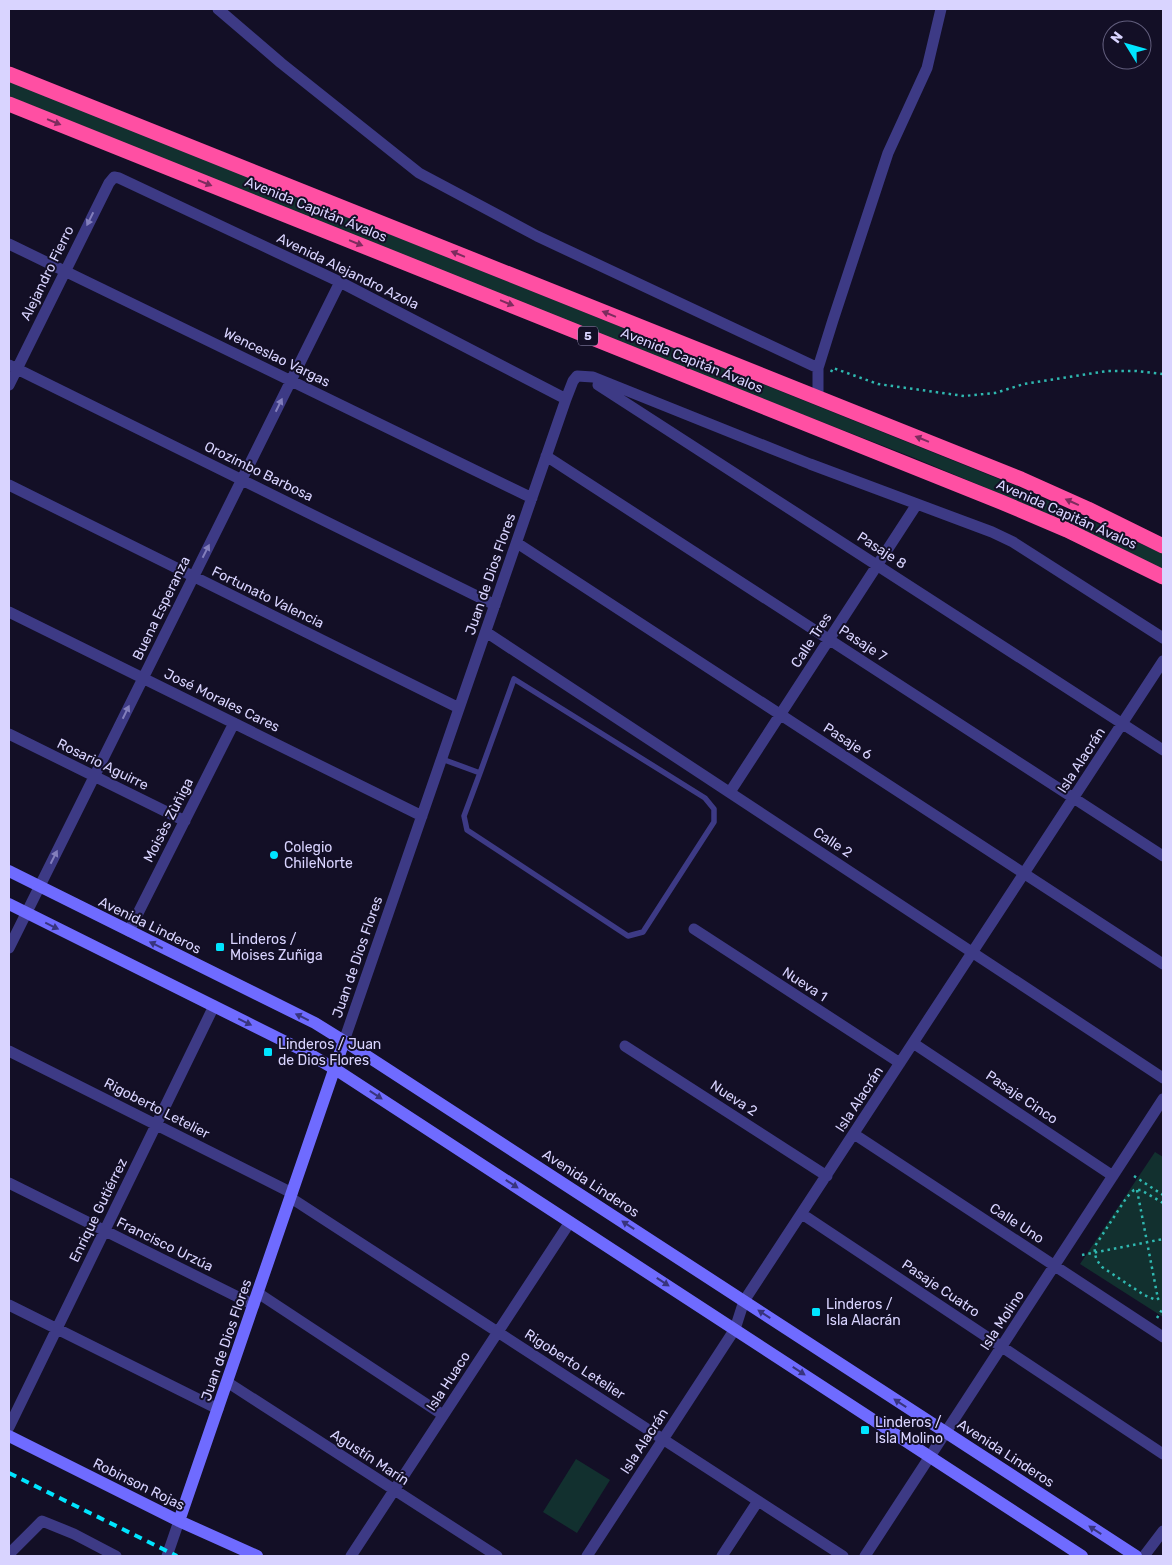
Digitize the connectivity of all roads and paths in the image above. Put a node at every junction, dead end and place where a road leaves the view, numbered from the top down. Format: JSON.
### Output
{"nodes":[{"id":1,"x":218,"y":9,"type":"edge"},
{"id":2,"x":941,"y":9,"type":"edge"},
{"id":3,"x":9,"y":74,"type":"edge"},
{"id":4,"x":9,"y":104,"type":"edge"},
{"id":5,"x":114,"y":177,"type":"joint"},
{"id":6,"x":9,"y":244,"type":"edge"},
{"id":7,"x":65,"y":271,"type":"junction"},
{"id":8,"x":340,"y":282,"type":"junction"},
{"id":9,"x":13,"y":367,"type":"edge"},
{"id":10,"x":818,"y":368,"type":"junction"},
{"id":11,"x":1163,"y":374,"type":"edge"},
{"id":12,"x":830,"y":375,"type":"dead end"},
{"id":13,"x":584,"y":376,"type":"junction"},
{"id":14,"x":291,"y":381,"type":"junction"},
{"id":15,"x":9,"y":384,"type":"edge"},
{"id":16,"x":818,"y":397,"type":"junction"},
{"id":17,"x":566,"y":399,"type":"junction"},
{"id":18,"x":546,"y":456,"type":"junction"},
{"id":19,"x":242,"y":480,"type":"junction"},
{"id":20,"x":9,"y":485,"type":"edge"},
{"id":21,"x":532,"y":498,"type":"junction"},
{"id":22,"x":916,"y":504,"type":"junction"},
{"id":23,"x":516,"y":543,"type":"junction"},
{"id":24,"x":1163,"y":546,"type":"edge"},
{"id":25,"x":877,"y":565,"type":"junction"},
{"id":26,"x":193,"y":577,"type":"junction"},
{"id":27,"x":1163,"y":577,"type":"edge"},
{"id":28,"x":495,"y":604,"type":"junction"},
{"id":29,"x":9,"y":612,"type":"edge"},
{"id":30,"x":486,"y":632,"type":"junction"},
{"id":31,"x":1163,"y":638,"type":"edge"},
{"id":32,"x":829,"y":639,"type":"junction"},
{"id":33,"x":1163,"y":662,"type":"edge"},
{"id":34,"x":143,"y":678,"type":"junction"},
{"id":35,"x":460,"y":708,"type":"junction"},
{"id":36,"x":780,"y":714,"type":"junction"},
{"id":37,"x":234,"y":723,"type":"junction"},
{"id":38,"x":1122,"y":724,"type":"junction"},
{"id":39,"x":9,"y":734,"type":"edge"},
{"id":40,"x":1163,"y":750,"type":"edge"},
{"id":41,"x":442,"y":759,"type":"junction"},
{"id":42,"x":480,"y":773,"type":"junction"},
{"id":43,"x":94,"y":776,"type":"junction"},
{"id":44,"x":730,"y":792,"type":"junction"},
{"id":45,"x":1074,"y":798,"type":"junction"},
{"id":46,"x":422,"y":816,"type":"junction"},
{"id":47,"x":185,"y":821,"type":"junction"},
{"id":48,"x":1163,"y":856,"type":"edge"},
{"id":49,"x":9,"y":871,"type":"edge"},
{"id":50,"x":1024,"y":873,"type":"junction"},
{"id":51,"x":39,"y":886,"type":"junction"},
{"id":52,"x":9,"y":904,"type":"edge"},
{"id":53,"x":26,"y":913,"type":"junction"},
{"id":54,"x":694,"y":929,"type":"dead end"},
{"id":55,"x":129,"y":931,"type":"junction"},
{"id":56,"x":9,"y":948,"type":"edge"},
{"id":57,"x":973,"y":952,"type":"junction"},
{"id":58,"x":1163,"y":964,"type":"edge"},
{"id":59,"x":214,"y":1006,"type":"junction"},
{"id":60,"x":344,"y":1041,"type":"junction"},
{"id":61,"x":913,"y":1043,"type":"junction"},
{"id":62,"x":625,"y":1046,"type":"dead end"},
{"id":63,"x":9,"y":1051,"type":"edge"},
{"id":64,"x":900,"y":1063,"type":"junction"},
{"id":65,"x":335,"y":1069,"type":"junction"},
{"id":66,"x":1163,"y":1078,"type":"edge"},
{"id":67,"x":1163,"y":1100,"type":"edge"},
{"id":68,"x":156,"y":1124,"type":"junction"},
{"id":69,"x":854,"y":1134,"type":"junction"},
{"id":70,"x":826,"y":1176,"type":"junction"},
{"id":71,"x":1113,"y":1176,"type":"junction"},
{"id":72,"x":1134,"y":1176,"type":"dead end"},
{"id":73,"x":9,"y":1183,"type":"edge"},
{"id":74,"x":1137,"y":1190,"type":"junction"},
{"id":75,"x":291,"y":1195,"type":"junction"},
{"id":76,"x":1163,"y":1195,"type":"edge"},
{"id":77,"x":1163,"y":1203,"type":"edge"},
{"id":78,"x":802,"y":1214,"type":"junction"},
{"id":79,"x":570,"y":1222,"type":"junction"},
{"id":80,"x":104,"y":1231,"type":"junction"},
{"id":81,"x":1163,"y":1239,"type":"edge"},
{"id":82,"x":1147,"y":1242,"type":"junction"},
{"id":83,"x":1094,"y":1253,"type":"junction"},
{"id":84,"x":1082,"y":1255,"type":"dead end"},
{"id":85,"x":1055,"y":1266,"type":"junction"},
{"id":86,"x":1163,"y":1296,"type":"edge"},
{"id":87,"x":256,"y":1299,"type":"junction"},
{"id":88,"x":1158,"y":1299,"type":"junction"},
{"id":89,"x":744,"y":1301,"type":"junction"},
{"id":90,"x":9,"y":1305,"type":"edge"},
{"id":91,"x":57,"y":1329,"type":"junction"},
{"id":92,"x":735,"y":1329,"type":"junction"},
{"id":93,"x":498,"y":1332,"type":"junction"},
{"id":94,"x":1163,"y":1337,"type":"edge"},
{"id":95,"x":1002,"y":1347,"type":"junction"},
{"id":96,"x":227,"y":1382,"type":"junction"},
{"id":97,"x":218,"y":1410,"type":"junction"},
{"id":98,"x":443,"y":1415,"type":"junction"},
{"id":99,"x":9,"y":1427,"type":"edge"},
{"id":100,"x":946,"y":1433,"type":"junction"},
{"id":101,"x":9,"y":1436,"type":"edge"},
{"id":102,"x":663,"y":1440,"type":"junction"},
{"id":103,"x":1163,"y":1454,"type":"edge"},
{"id":104,"x":930,"y":1457,"type":"junction"},
{"id":105,"x":394,"y":1490,"type":"junction"},
{"id":106,"x":758,"y":1501,"type":"junction"},
{"id":107,"x":179,"y":1521,"type":"junction"},
{"id":108,"x":1163,"y":1531,"type":"edge"},
{"id":109,"x":13,"y":1552,"type":"edge"},
{"id":110,"x":116,"y":1556,"type":"edge"},
{"id":111,"x":167,"y":1556,"type":"edge"},
{"id":112,"x":256,"y":1556,"type":"edge"},
{"id":113,"x":351,"y":1556,"type":"edge"},
{"id":114,"x":497,"y":1556,"type":"edge"},
{"id":115,"x":587,"y":1556,"type":"edge"},
{"id":116,"x":722,"y":1556,"type":"edge"},
{"id":117,"x":843,"y":1556,"type":"edge"},
{"id":118,"x":865,"y":1556,"type":"edge"},
{"id":119,"x":1082,"y":1556,"type":"edge"},
{"id":120,"x":1136,"y":1556,"type":"edge"},
{"id":121,"x":1144,"y":1556,"type":"edge"}],
"edges":[{"from":1,"to":10,"type":"street"},
{"from":2,"to":10,"type":"street"},
{"from":16,"to":3,"type":"highway","name":"Avenida Capitán Ávalos","number":"5","one_way":true},
{"from":4,"to":27,"type":"highway","name":"Avenida Capitán Ávalos","number":"5","one_way":true},
{"from":5,"to":7,"type":"street","name":"Alejandro Fierro","one_way":true},
{"from":5,"to":8,"type":"street","name":"Avenida Alejandro Azola"},
{"from":6,"to":7,"type":"street","name":"Wenceslao Vargas"},
{"from":7,"to":9,"type":"street","name":"Alejandro Fierro"},
{"from":7,"to":14,"type":"street","name":"Wenceslao Vargas"},
{"from":8,"to":14,"type":"street","name":"Buena Esperanza"},
{"from":8,"to":17,"type":"street","name":"Avenida Alejandro Azola"},
{"from":9,"to":15,"type":"street","name":"Alejandro Fierro"},
{"from":9,"to":19,"type":"street","name":"Orozimbo Barbosa"},
{"from":10,"to":16,"type":"street"},
{"from":11,"to":12,"type":"path"},
{"from":13,"to":17,"type":"street","name":"Juan de Dios Flores"},
{"from":13,"to":22,"type":"street"},
{"from":13,"to":25,"type":"street","name":"Pasaje 8"},
{"from":19,"to":14,"type":"street","name":"Buena Esperanza","one_way":true},
{"from":14,"to":21,"type":"street","name":"Wenceslao Vargas"},
{"from":24,"to":16,"type":"highway","name":"Avenida Capitán Ávalos","number":"5","one_way":true},
{"from":17,"to":18,"type":"street","name":"Juan de Dios Flores"},
{"from":18,"to":21,"type":"street","name":"Juan de Dios Flores"},
{"from":18,"to":32,"type":"street","name":"Pasaje 7"},
{"from":26,"to":19,"type":"street","name":"Buena Esperanza","one_way":true},
{"from":19,"to":28,"type":"street","name":"Orozimbo Barbosa"},
{"from":20,"to":26,"type":"street","name":"Fortunato Valencia"},
{"from":21,"to":23,"type":"street","name":"Juan de Dios Flores"},
{"from":22,"to":25,"type":"street","name":"Calle Tres"},
{"from":22,"to":31,"type":"street"},
{"from":23,"to":28,"type":"street","name":"Juan de Dios Flores"},
{"from":23,"to":36,"type":"street","name":"Pasaje 6"},
{"from":25,"to":32,"type":"street","name":"Calle Tres"},
{"from":25,"to":38,"type":"street","name":"Pasaje 8"},
{"from":26,"to":34,"type":"street","name":"Buena Esperanza"},
{"from":26,"to":35,"type":"street","name":"Fortunato Valencia"},
{"from":28,"to":30,"type":"street","name":"Juan de Dios Flores"},
{"from":29,"to":34,"type":"street","name":"José Morales Cares"},
{"from":30,"to":35,"type":"street","name":"Juan de Dios Flores"},
{"from":30,"to":44,"type":"street","name":"Calle 2"},
{"from":32,"to":36,"type":"street","name":"Calle Tres"},
{"from":32,"to":45,"type":"street","name":"Pasaje 7"},
{"from":33,"to":38,"type":"street","name":"Isla Alacrán"},
{"from":34,"to":37,"type":"street","name":"José Morales Cares"},
{"from":43,"to":34,"type":"street","name":"Buena Esperanza","one_way":true},
{"from":35,"to":41,"type":"street","name":"Juan de Dios Flores"},
{"from":36,"to":44,"type":"street","name":"Calle Tres"},
{"from":36,"to":50,"type":"street","name":"Pasaje 6"},
{"from":37,"to":46,"type":"street","name":"José Morales Cares"},
{"from":37,"to":47,"type":"street","name":"Moisès Zùñiga"},
{"from":38,"to":40,"type":"street","name":"Pasaje 8"},
{"from":38,"to":45,"type":"street","name":"Isla Alacrán"},
{"from":39,"to":43,"type":"street","name":"Rosario Aguirre"},
{"from":41,"to":42,"type":"lane"},
{"from":41,"to":46,"type":"street","name":"Juan de Dios Flores"},
{"from":42,"to":42,"type":"lane"},
{"from":43,"to":47,"type":"street","name":"Rosario Aguirre"},
{"from":51,"to":43,"type":"street","name":"Buena Esperanza","one_way":true},
{"from":44,"to":57,"type":"street","name":"Calle 2"},
{"from":45,"to":48,"type":"street","name":"Pasaje 7"},
{"from":45,"to":50,"type":"street","name":"Isla Alacrán"},
{"from":46,"to":60,"type":"street","name":"Juan de Dios Flores"},
{"from":47,"to":55,"type":"street","name":"Moisès Zùñiga"},
{"from":49,"to":51,"type":"street","name":"Avenida Linderos"},
{"from":50,"to":57,"type":"street","name":"Isla Alacrán"},
{"from":50,"to":58,"type":"street","name":"Pasaje 6"},
{"from":51,"to":53,"type":"street","name":"Buena Esperanza"},
{"from":51,"to":55,"type":"street","name":"Avenida Linderos"},
{"from":52,"to":53,"type":"street"},
{"from":53,"to":56,"type":"street","name":"Buena Esperanza"},
{"from":53,"to":59,"type":"street","one_way":true},
{"from":54,"to":64,"type":"street","name":"Nueva 1"},
{"from":60,"to":55,"type":"street","name":"Avenida Linderos","one_way":true},
{"from":57,"to":61,"type":"street","name":"Isla Alacrán"},
{"from":57,"to":66,"type":"street","name":"Calle 2"},
{"from":59,"to":65,"type":"street","one_way":true},
{"from":59,"to":68,"type":"street","name":"Enrique Gutiérrez"},
{"from":60,"to":65,"type":"street","name":"Juan de Dios Flores"},
{"from":89,"to":60,"type":"street","name":"Avenida Linderos","one_way":true},
{"from":61,"to":64,"type":"street","name":"Isla Alacrán"},
{"from":61,"to":71,"type":"street","name":"Pasaje Cinco"},
{"from":62,"to":70,"type":"street","name":"Nueva 2"},
{"from":63,"to":68,"type":"street","name":"Rigoberto Letelier"},
{"from":64,"to":69,"type":"street","name":"Isla Alacrán"},
{"from":65,"to":75,"type":"street","name":"Juan de Dios Flores"},
{"from":65,"to":79,"type":"street","one_way":true},
{"from":67,"to":71,"type":"street","name":"Isla Molino"},
{"from":68,"to":75,"type":"street","name":"Rigoberto Letelier"},
{"from":68,"to":80,"type":"street","name":"Enrique Gutiérrez"},
{"from":69,"to":70,"type":"street","name":"Isla Alacrán"},
{"from":69,"to":85,"type":"street","name":"Calle Uno"},
{"from":70,"to":78,"type":"street","name":"Isla Alacrán"},
{"from":71,"to":85,"type":"street","name":"Isla Molino"},
{"from":72,"to":76,"type":"path"},
{"from":73,"to":80,"type":"street","name":"Francisco Urzúa"},
{"from":74,"to":77,"type":"path"},
{"from":74,"to":82,"type":"path"},
{"from":74,"to":83,"type":"path"},
{"from":75,"to":87,"type":"street","name":"Juan de Dios Flores"},
{"from":75,"to":93,"type":"street","name":"Rigoberto Letelier"},
{"from":78,"to":89,"type":"street","name":"Isla Alacrán"},
{"from":78,"to":95,"type":"street","name":"Pasaje Cuatro"},
{"from":79,"to":92,"type":"street","one_way":true},
{"from":79,"to":93,"type":"street","name":"Isla Huaco"},
{"from":80,"to":87,"type":"street","name":"Francisco Urzúa"},
{"from":80,"to":91,"type":"street","name":"Enrique Gutiérrez"},
{"from":81,"to":82,"type":"path"},
{"from":82,"to":83,"type":"path"},
{"from":82,"to":88,"type":"path"},
{"from":83,"to":84,"type":"path"},
{"from":83,"to":88,"type":"path"},
{"from":85,"to":94,"type":"street","name":"Calle Uno"},
{"from":85,"to":95,"type":"street","name":"Isla Molino"},
{"from":86,"to":88,"type":"path"},
{"from":87,"to":96,"type":"street","name":"Juan de Dios Flores"},
{"from":87,"to":98,"type":"street","name":"Francisco Urzúa"},
{"from":89,"to":92,"type":"street","name":"Isla Alacrán"},
{"from":100,"to":89,"type":"street","name":"Avenida Linderos","one_way":true},
{"from":90,"to":91,"type":"street"},
{"from":91,"to":97,"type":"street"},
{"from":91,"to":99,"type":"street","name":"Enrique Gutiérrez"},
{"from":92,"to":102,"type":"street","name":"Isla Alacrán"},
{"from":92,"to":104,"type":"street","one_way":true},
{"from":93,"to":98,"type":"street","name":"Isla Huaco"},
{"from":93,"to":102,"type":"street","name":"Rigoberto Letelier"},
{"from":95,"to":100,"type":"street","name":"Isla Molino"},
{"from":95,"to":103,"type":"street","name":"Pasaje Cuatro"},
{"from":96,"to":97,"type":"street","name":"Juan de Dios Flores"},
{"from":96,"to":105,"type":"street","name":"Agustín Marín"},
{"from":97,"to":107,"type":"street","name":"Juan de Dios Flores"},
{"from":98,"to":105,"type":"street","name":"Isla Huaco"},
{"from":100,"to":104,"type":"street","name":"Isla Molino"},
{"from":120,"to":100,"type":"street","name":"Avenida Linderos","one_way":true},
{"from":101,"to":107,"type":"street","name":"Robinson Rojas"},
{"from":102,"to":106,"type":"street","name":"Rigoberto Letelier"},
{"from":102,"to":115,"type":"street","name":"Isla Alacrán"},
{"from":104,"to":118,"type":"street","name":"Isla Molino"},
{"from":104,"to":119,"type":"street"},
{"from":105,"to":113,"type":"street","name":"Isla Huaco"},
{"from":105,"to":114,"type":"street","name":"Agustín Marín"},
{"from":106,"to":116,"type":"street"},
{"from":106,"to":117,"type":"street","name":"Rigoberto Letelier"},
{"from":107,"to":111,"type":"street","name":"Juan de Dios Flores"},
{"from":107,"to":112,"type":"street","name":"Robinson Rojas"},
{"from":108,"to":121,"type":"street"},
{"from":109,"to":110,"type":"street"}]}
